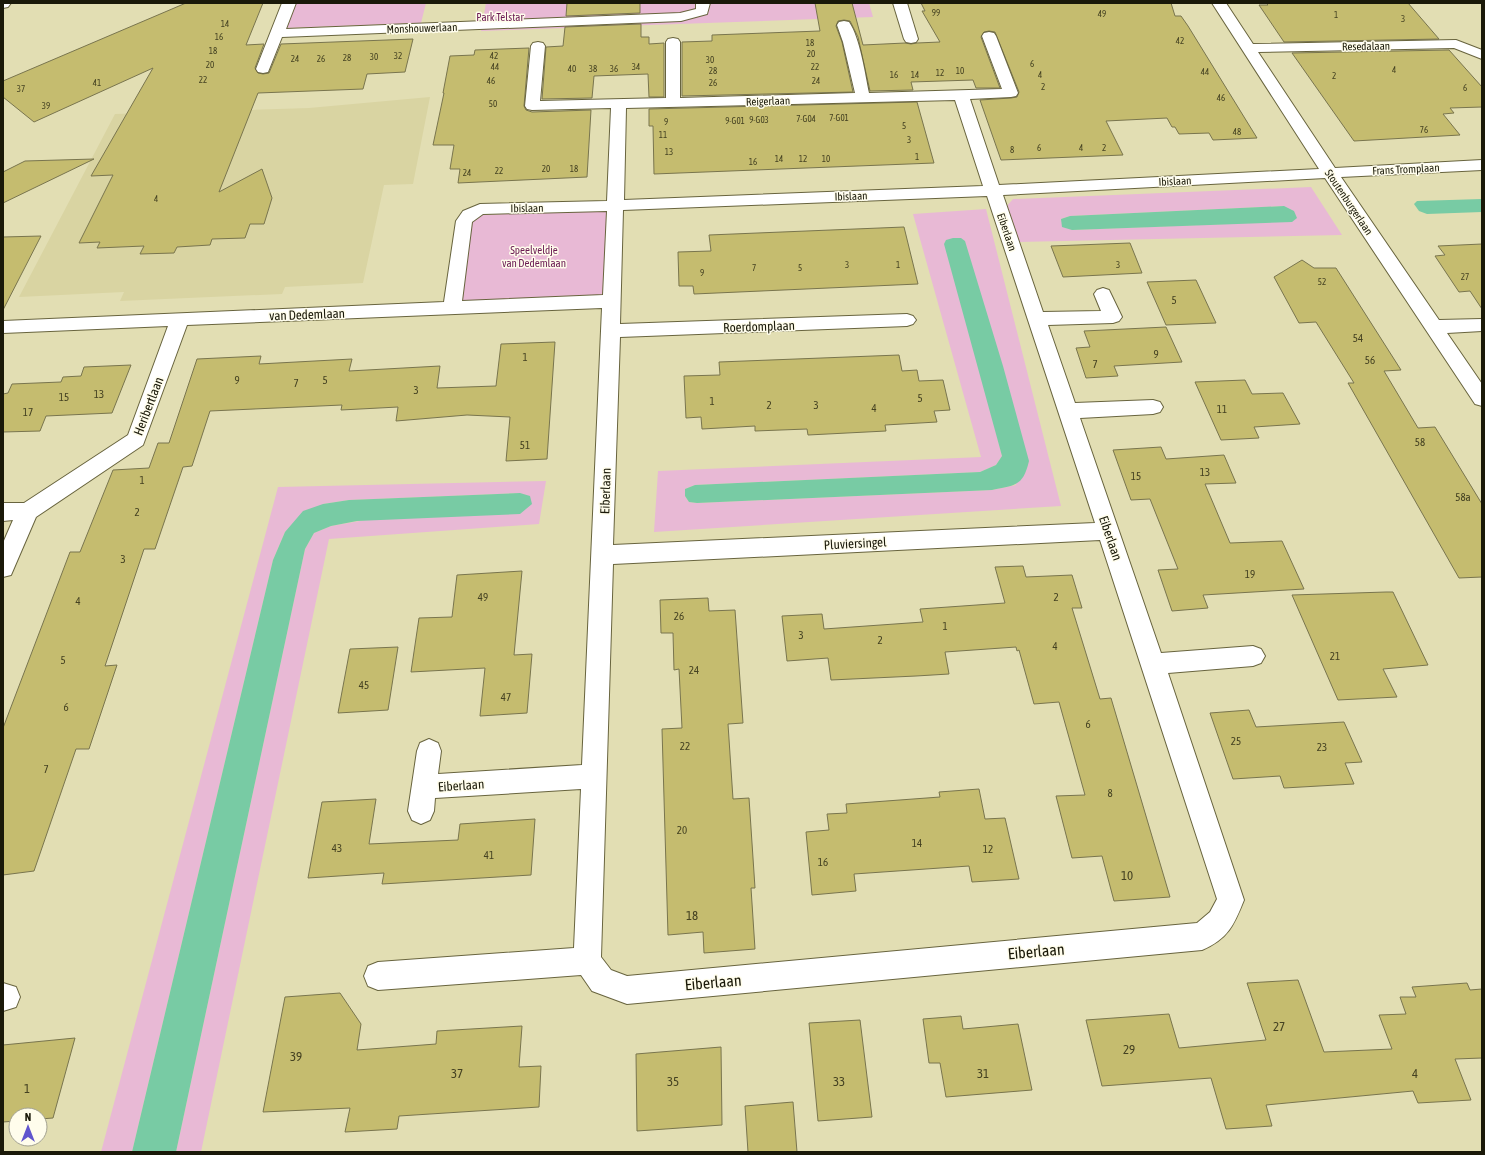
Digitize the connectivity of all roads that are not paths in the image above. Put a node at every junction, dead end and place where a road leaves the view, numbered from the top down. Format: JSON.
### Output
{"nodes":[{"id":1,"x":289,"y":3,"type":"edge"},
{"id":2,"x":703,"y":3,"type":"edge"},
{"id":3,"x":900,"y":3,"type":"edge"},
{"id":4,"x":1219,"y":3,"type":"edge"},
{"id":5,"x":844,"y":25,"type":"dead end"},
{"id":6,"x":277,"y":33,"type":"junction"},
{"id":7,"x":989,"y":36,"type":"dead end"},
{"id":8,"x":911,"y":39,"type":"dead end"},
{"id":9,"x":673,"y":42,"type":"dead end"},
{"id":10,"x":538,"y":46,"type":"dead end"},
{"id":11,"x":1249,"y":48,"type":"junction"},
{"id":12,"x":1482,"y":55,"type":"edge"},
{"id":13,"x":263,"y":69,"type":"dead end"},
{"id":14,"x":961,"y":95,"type":"junction"},
{"id":15,"x":863,"y":98,"type":"junction"},
{"id":16,"x":673,"y":103,"type":"junction"},
{"id":17,"x":619,"y":105,"type":"junction"},
{"id":18,"x":1482,"y":165,"type":"edge"},
{"id":19,"x":1330,"y":172,"type":"junction"},
{"id":20,"x":993,"y":190,"type":"junction"},
{"id":21,"x":615,"y":206,"type":"junction"},
{"id":22,"x":1103,"y":294,"type":"dead end"},
{"id":23,"x":612,"y":301,"type":"junction"},
{"id":24,"x":452,"y":308,"type":"junction"},
{"id":25,"x":180,"y":319,"type":"junction"},
{"id":26,"x":1037,"y":319,"type":"junction"},
{"id":27,"x":907,"y":320,"type":"dead end"},
{"id":28,"x":1482,"y":325,"type":"edge"},
{"id":29,"x":3,"y":327,"type":"edge"},
{"id":30,"x":1433,"y":327,"type":"junction"},
{"id":31,"x":611,"y":331,"type":"junction"},
{"id":32,"x":1482,"y":399,"type":"edge"},
{"id":33,"x":1153,"y":407,"type":"dead end"},
{"id":34,"x":1068,"y":411,"type":"junction"},
{"id":35,"x":28,"y":510,"type":"junction"},
{"id":36,"x":3,"y":512,"type":"edge"},
{"id":37,"x":1108,"y":531,"type":"junction"},
{"id":38,"x":602,"y":555,"type":"junction"},
{"id":39,"x":3,"y":568,"type":"edge"},
{"id":40,"x":1253,"y":656,"type":"dead end"},
{"id":41,"x":1153,"y":664,"type":"junction"},
{"id":42,"x":429,"y":751,"type":"dead end"},
{"id":43,"x":594,"y":776,"type":"junction"},
{"id":44,"x":424,"y":787,"type":"junction"},
{"id":45,"x":422,"y":811,"type":"dead end"},
{"id":46,"x":587,"y":961,"type":"junction"},
{"id":47,"x":378,"y":976,"type":"dead end"}],
"edges":[{"from":1,"to":6,"type":"street"},
{"from":2,"to":6,"type":"street","name":"Monshouwerlaan"},
{"from":3,"to":8,"type":"street"},
{"from":4,"to":11,"type":"street","name":"Stoutenburgerlaan"},
{"from":5,"to":15,"type":"street"},
{"from":6,"to":13,"type":"street"},
{"from":7,"to":14,"type":"street","name":"Reigerlaan"},
{"from":9,"to":16,"type":"street"},
{"from":10,"to":17,"type":"street","name":"Reigerlaan"},
{"from":11,"to":12,"type":"street","name":"Resedalaan"},
{"from":11,"to":19,"type":"street","name":"Stoutenburgerlaan"},
{"from":14,"to":15,"type":"street","name":"Reigerlaan"},
{"from":14,"to":20,"type":"street"},
{"from":15,"to":16,"type":"street","name":"Reigerlaan"},
{"from":16,"to":17,"type":"street","name":"Reigerlaan"},
{"from":17,"to":21,"type":"street"},
{"from":18,"to":19,"type":"street","name":"Frans Tromplaan"},
{"from":19,"to":20,"type":"street","name":"Ibislaan"},
{"from":19,"to":30,"type":"street","name":"Stoutenburgerlaan"},
{"from":20,"to":21,"type":"street","name":"Ibislaan"},
{"from":20,"to":26,"type":"street","name":"Eiberlaan"},
{"from":21,"to":23,"type":"street","name":"Eiberlaan"},
{"from":21,"to":24,"type":"street","name":"Ibislaan"},
{"from":22,"to":26,"type":"street"},
{"from":23,"to":24,"type":"street","name":"van Dedemlaan"},
{"from":23,"to":31,"type":"street","name":"Eiberlaan"},
{"from":24,"to":25,"type":"street","name":"van Dedemlaan"},
{"from":25,"to":29,"type":"street","name":"van Dedemlaan"},
{"from":25,"to":35,"type":"street","name":"Heribertlaan"},
{"from":26,"to":34,"type":"street","name":"Eiberlaan"},
{"from":27,"to":31,"type":"street","name":"Roerdomplaan"},
{"from":28,"to":30,"type":"street"},
{"from":30,"to":32,"type":"street","name":"Stoutenburgerlaan"},
{"from":31,"to":38,"type":"street","name":"Eiberlaan"},
{"from":33,"to":34,"type":"street"},
{"from":34,"to":37,"type":"street","name":"Eiberlaan"},
{"from":35,"to":36,"type":"street","name":"Heribertlaan"},
{"from":35,"to":39,"type":"street"},
{"from":37,"to":38,"type":"street","name":"Pluviersingel"},
{"from":37,"to":41,"type":"street","name":"Eiberlaan"},
{"from":38,"to":43,"type":"street","name":"Eiberlaan"},
{"from":40,"to":41,"type":"street"},
{"from":41,"to":46,"type":"street","name":"Eiberlaan"},
{"from":42,"to":44,"type":"street","name":"Eiberlaan"},
{"from":43,"to":44,"type":"street","name":"Eiberlaan"},
{"from":43,"to":46,"type":"street","name":"Eiberlaan"},
{"from":44,"to":45,"type":"street","name":"Eiberlaan"},
{"from":46,"to":47,"type":"street"}]}
